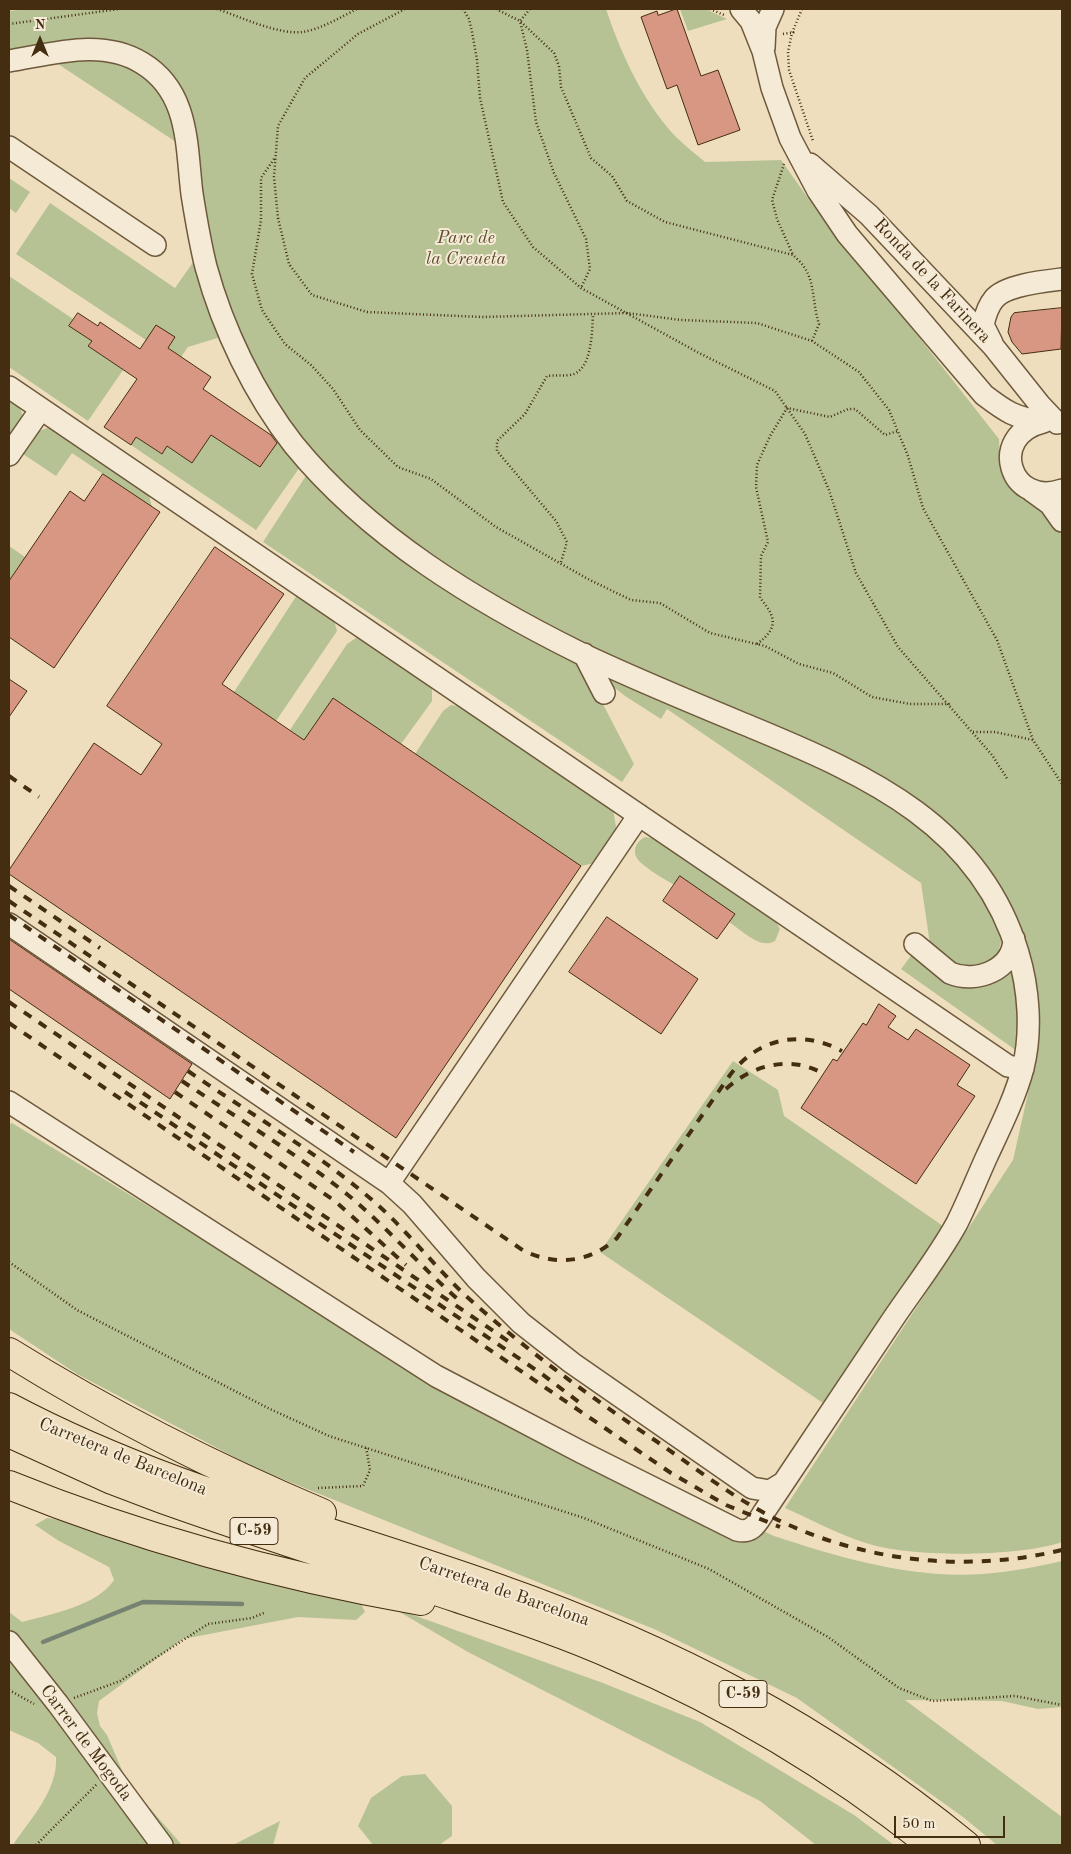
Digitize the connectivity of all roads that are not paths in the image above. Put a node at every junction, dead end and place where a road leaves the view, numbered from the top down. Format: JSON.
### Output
{"nodes":[{"id":1,"x":741,"y":9,"type":"edge"},
{"id":2,"x":772,"y":9,"type":"edge"},
{"id":3,"x":763,"y":51,"type":"junction"},
{"id":4,"x":9,"y":61,"type":"edge"},
{"id":5,"x":800,"y":145,"type":"junction"},
{"id":6,"x":9,"y":147,"type":"edge"},
{"id":7,"x":155,"y":246,"type":"dead end"},
{"id":8,"x":1062,"y":279,"type":"edge"},
{"id":9,"x":993,"y":346,"type":"junction"},
{"id":10,"x":9,"y":387,"type":"edge"},
{"id":11,"x":984,"y":395,"type":"junction"},
{"id":12,"x":41,"y":409,"type":"junction"},
{"id":13,"x":1054,"y":424,"type":"edge"},
{"id":14,"x":1012,"y":444,"type":"junction"},
{"id":15,"x":9,"y":455,"type":"edge"},
{"id":16,"x":1062,"y":490,"type":"edge"},
{"id":17,"x":1032,"y":491,"type":"junction"},
{"id":18,"x":1062,"y":521,"type":"edge"},
{"id":19,"x":584,"y":654,"type":"junction"},
{"id":20,"x":604,"y":693,"type":"dead end"},
{"id":21,"x":639,"y":815,"type":"junction"},
{"id":22,"x":9,"y":924,"type":"edge"},
{"id":23,"x":1014,"y":939,"type":"junction"},
{"id":24,"x":914,"y":944,"type":"dead end"},
{"id":25,"x":1023,"y":1069,"type":"junction"},
{"id":26,"x":9,"y":1102,"type":"edge"},
{"id":27,"x":389,"y":1183,"type":"junction"},
{"id":28,"x":9,"y":1352,"type":"edge"},
{"id":29,"x":9,"y":1407,"type":"edge"},
{"id":30,"x":9,"y":1432,"type":"edge"},
{"id":31,"x":783,"y":1484,"type":"junction"},
{"id":32,"x":9,"y":1485,"type":"edge"},
{"id":33,"x":495,"y":1587,"type":"junction"},
{"id":34,"x":504,"y":1614,"type":"junction"},
{"id":35,"x":9,"y":1642,"type":"edge"},
{"id":36,"x":162,"y":1845,"type":"edge"},
{"id":37,"x":931,"y":1845,"type":"edge"},
{"id":38,"x":966,"y":1845,"type":"edge"}],
"edges":[{"from":1,"to":3,"type":"street"},
{"from":2,"to":3,"type":"street"},
{"from":3,"to":5,"type":"street","name":"Ronda de la Farinera"},
{"from":4,"to":19,"type":"street"},
{"from":5,"to":9,"type":"street","name":"Ronda de la Farinera"},
{"from":5,"to":11,"type":"street","name":"Ronda de la Farinera"},
{"from":6,"to":7,"type":"street"},
{"from":8,"to":9,"type":"street"},
{"from":9,"to":13,"type":"street","name":"Ronda de la Farinera"},
{"from":10,"to":12,"type":"street"},
{"from":11,"to":13,"type":"street","name":"Ronda de la Farinera"},
{"from":11,"to":14,"type":"street","name":"Ronda de la Farinera"},
{"from":12,"to":15,"type":"street"},
{"from":12,"to":21,"type":"street"},
{"from":13,"to":14,"type":"street"},
{"from":14,"to":17,"type":"street"},
{"from":16,"to":17,"type":"street"},
{"from":17,"to":18,"type":"street"},
{"from":19,"to":20,"type":"street"},
{"from":19,"to":23,"type":"street"},
{"from":21,"to":25,"type":"street"},
{"from":21,"to":27,"type":"street"},
{"from":22,"to":27,"type":"street"},
{"from":23,"to":24,"type":"street"},
{"from":23,"to":25,"type":"street"},
{"from":25,"to":31,"type":"street"},
{"from":26,"to":31,"type":"street"},
{"from":27,"to":31,"type":"street"},
{"from":28,"to":33,"type":"highway"},
{"from":29,"to":33,"type":"highway","name":"Carretera de Barcelona","number":"C-59"},
{"from":30,"to":34,"type":"highway","name":"Carretera de Barcelona","number":"C-59"},
{"from":32,"to":34,"type":"highway"},
{"from":33,"to":38,"type":"highway","name":"Carretera de Barcelona","number":"C-59"},
{"from":34,"to":37,"type":"highway","name":"Carretera de Barcelona","number":"C-59"},
{"from":35,"to":36,"type":"street","name":"Carrer de Mogoda"}]}
